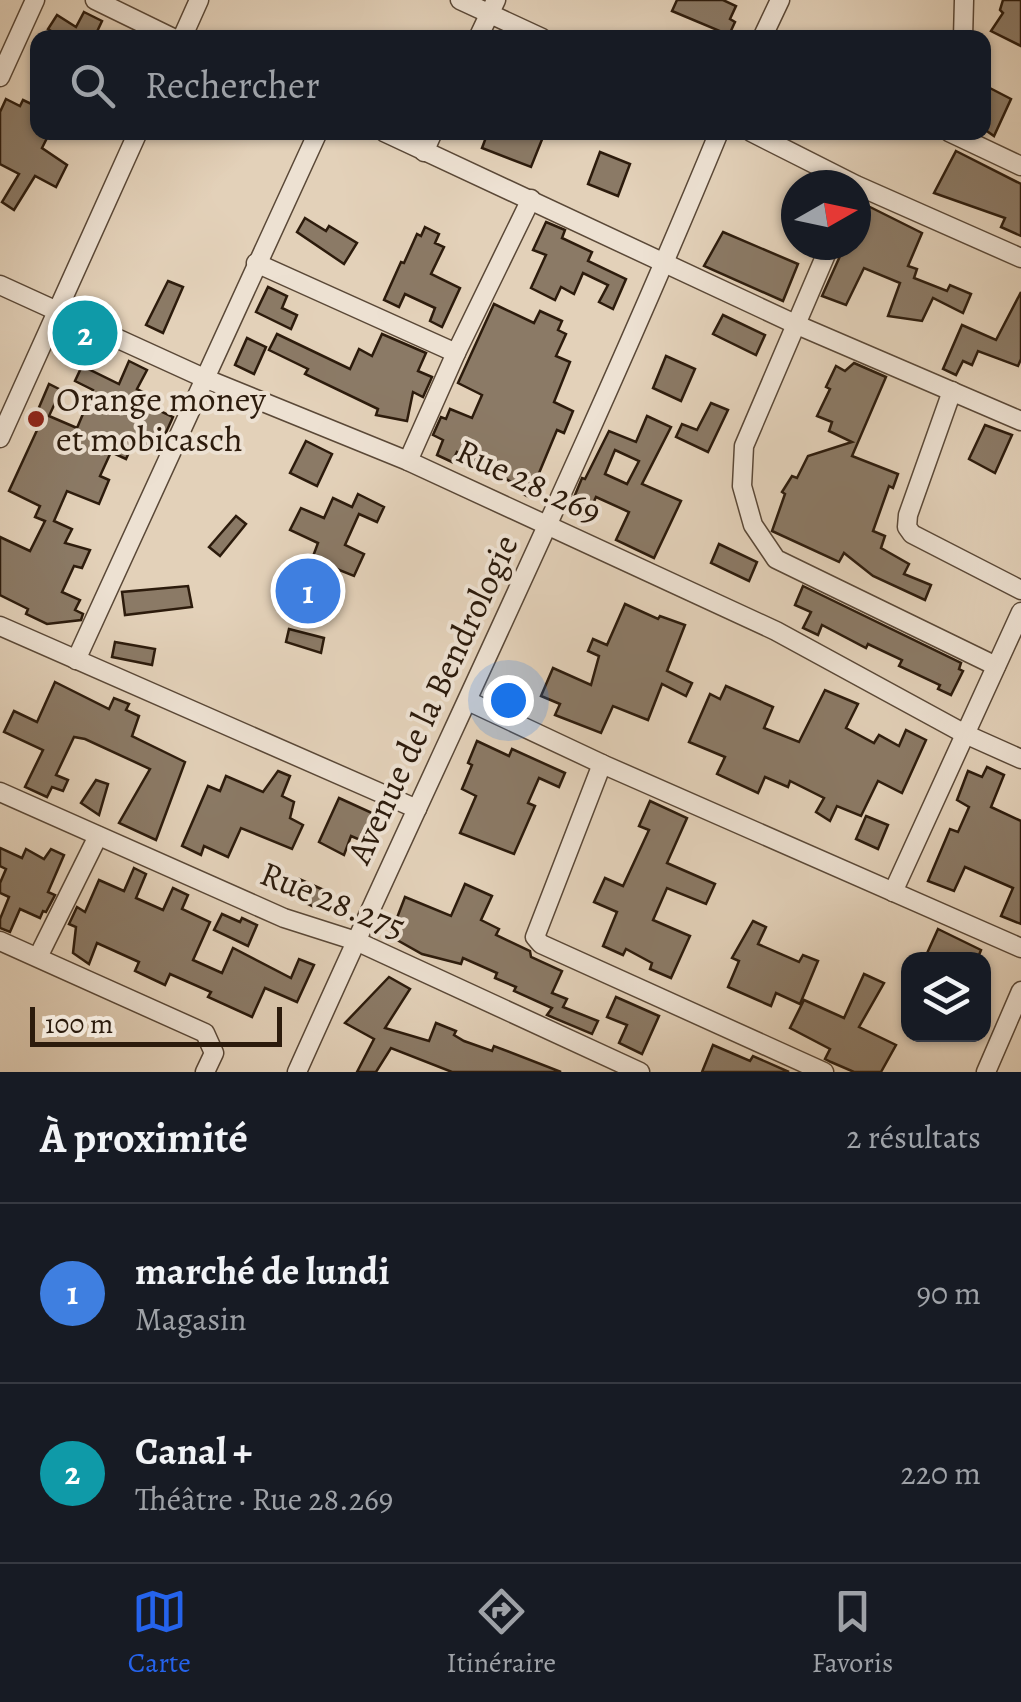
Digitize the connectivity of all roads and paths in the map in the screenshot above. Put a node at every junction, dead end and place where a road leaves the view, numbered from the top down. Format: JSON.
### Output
{"nodes":[{"id":1,"x":34,"y":0,"type":"edge"},
{"id":2,"x":95,"y":0,"type":"edge"},
{"id":3,"x":199,"y":0,"type":"edge"},
{"id":4,"x":460,"y":0,"type":"edge"},
{"id":5,"x":780,"y":0,"type":"edge"},
{"id":6,"x":964,"y":0,"type":"edge"},
{"id":7,"x":492,"y":7,"type":"edge"},
{"id":8,"x":157,"y":30,"type":"edge"},
{"id":9,"x":186,"y":30,"type":"edge"},
{"id":10,"x":482,"y":30,"type":"edge"},
{"id":11,"x":529,"y":30,"type":"edge"},
{"id":12,"x":766,"y":30,"type":"edge"},
{"id":13,"x":963,"y":30,"type":"edge"},
{"id":14,"x":0,"y":77,"type":"edge"},
{"id":15,"x":134,"y":140,"type":"edge"},
{"id":16,"x":314,"y":140,"type":"edge"},
{"id":17,"x":400,"y":140,"type":"edge"},
{"id":18,"x":430,"y":140,"type":"edge"},
{"id":19,"x":716,"y":140,"type":"edge"},
{"id":20,"x":767,"y":140,"type":"edge"},
{"id":21,"x":966,"y":140,"type":"edge"},
{"id":22,"x":424,"y":152,"type":"junction"},
{"id":23,"x":1021,"y":166,"type":"edge"},
{"id":24,"x":826,"y":170,"type":"edge"},
{"id":25,"x":871,"y":192,"type":"edge"},
{"id":26,"x":531,"y":199,"type":"junction"},
{"id":27,"x":1021,"y":258,"type":"edge"},
{"id":28,"x":823,"y":260,"type":"edge"},
{"id":29,"x":256,"y":262,"type":"junction"},
{"id":30,"x":665,"y":262,"type":"junction"},
{"id":31,"x":0,"y":285,"type":"edge"},
{"id":32,"x":58,"y":312,"type":"junction"},
{"id":33,"x":795,"y":324,"type":"junction"},
{"id":34,"x":456,"y":353,"type":"junction"},
{"id":35,"x":204,"y":378,"type":"junction"},
{"id":36,"x":952,"y":391,"type":"junction"},
{"id":37,"x":1021,"y":421,"type":"edge"},
{"id":38,"x":0,"y":438,"type":"edge"},
{"id":39,"x":408,"y":461,"type":"junction"},
{"id":40,"x":547,"y":526,"type":"junction"},
{"id":41,"x":1021,"y":590,"type":"edge"},
{"id":42,"x":1021,"y":612,"type":"edge"},
{"id":43,"x":0,"y":626,"type":"edge"},
{"id":44,"x":76,"y":660,"type":"junction"},
{"id":45,"x":996,"y":666,"type":"junction"},
{"id":46,"x":468,"y":700,"type":"junction"},
{"id":47,"x":966,"y":734,"type":"junction"},
{"id":48,"x":1021,"y":759,"type":"edge"},
{"id":49,"x":602,"y":764,"type":"junction"},
{"id":50,"x":0,"y":792,"type":"edge"},
{"id":51,"x":417,"y":809,"type":"junction"},
{"id":52,"x":98,"y":836,"type":"junction"},
{"id":53,"x":893,"y":892,"type":"junction"},
{"id":54,"x":356,"y":940,"type":"junction"},
{"id":55,"x":0,"y":941,"type":"edge"},
{"id":56,"x":1021,"y":948,"type":"edge"},
{"id":57,"x":38,"y":958,"type":"junction"},
{"id":58,"x":1021,"y":991,"type":"edge"},
{"id":59,"x":816,"y":1070,"type":"edge"},
{"id":60,"x":205,"y":1072,"type":"edge"},
{"id":61,"x":297,"y":1072,"type":"edge"},
{"id":62,"x":640,"y":1072,"type":"edge"},
{"id":63,"x":986,"y":1072,"type":"edge"}],
"edges":[{"from":1,"to":14,"type":"street"},
{"from":2,"to":8,"type":"street"},
{"from":3,"to":9,"type":"street"},
{"from":4,"to":7,"type":"street"},
{"from":5,"to":12,"type":"street"},
{"from":6,"to":13,"type":"street"},
{"from":7,"to":10,"type":"street"},
{"from":7,"to":11,"type":"street"},
{"from":15,"to":32,"type":"street"},
{"from":16,"to":29,"type":"street"},
{"from":17,"to":22,"type":"street"},
{"from":18,"to":22,"type":"street"},
{"from":19,"to":30,"type":"street","name":"Avenue de la Bendrologie"},
{"from":20,"to":24,"type":"street"},
{"from":21,"to":23,"type":"street"},
{"from":22,"to":26,"type":"street"},
{"from":25,"to":27,"type":"street"},
{"from":26,"to":30,"type":"street"},
{"from":26,"to":34,"type":"street"},
{"from":28,"to":33,"type":"street"},
{"from":29,"to":34,"type":"street"},
{"from":29,"to":35,"type":"street"},
{"from":30,"to":33,"type":"street"},
{"from":30,"to":40,"type":"street","name":"Avenue de la Bendrologie"},
{"from":31,"to":32,"type":"street","name":"Rue 28.269"},
{"from":32,"to":35,"type":"street","name":"Rue 28.269"},
{"from":32,"to":38,"type":"street"},
{"from":33,"to":36,"type":"street"},
{"from":33,"to":45,"type":"street"},
{"from":34,"to":39,"type":"street"},
{"from":35,"to":39,"type":"street","name":"Rue 28.269"},
{"from":35,"to":44,"type":"street"},
{"from":36,"to":37,"type":"street"},
{"from":36,"to":41,"type":"street"},
{"from":39,"to":40,"type":"street","name":"Rue 28.269"},
{"from":40,"to":46,"type":"street","name":"Avenue de la Bendrologie"},
{"from":40,"to":47,"type":"street","name":"Rue 28.269"},
{"from":42,"to":45,"type":"street"},
{"from":43,"to":44,"type":"street"},
{"from":44,"to":51,"type":"street"},
{"from":45,"to":47,"type":"street"},
{"from":46,"to":49,"type":"street"},
{"from":46,"to":51,"type":"street","name":"Avenue de la Bendrologie"},
{"from":47,"to":48,"type":"street","name":"Rue 28.269"},
{"from":47,"to":53,"type":"street"},
{"from":49,"to":53,"type":"street"},
{"from":49,"to":59,"type":"street"},
{"from":50,"to":52,"type":"street","name":"Rue 28.275"},
{"from":51,"to":54,"type":"street","name":"Avenue de la Bendrologie"},
{"from":52,"to":54,"type":"street","name":"Rue 28.275"},
{"from":52,"to":57,"type":"street"},
{"from":53,"to":56,"type":"street"},
{"from":54,"to":61,"type":"street","name":"Avenue de la Bendrologie"},
{"from":54,"to":62,"type":"street","name":"Rue 28.275"},
{"from":55,"to":57,"type":"street"},
{"from":57,"to":60,"type":"street"},
{"from":58,"to":63,"type":"street"}]}
